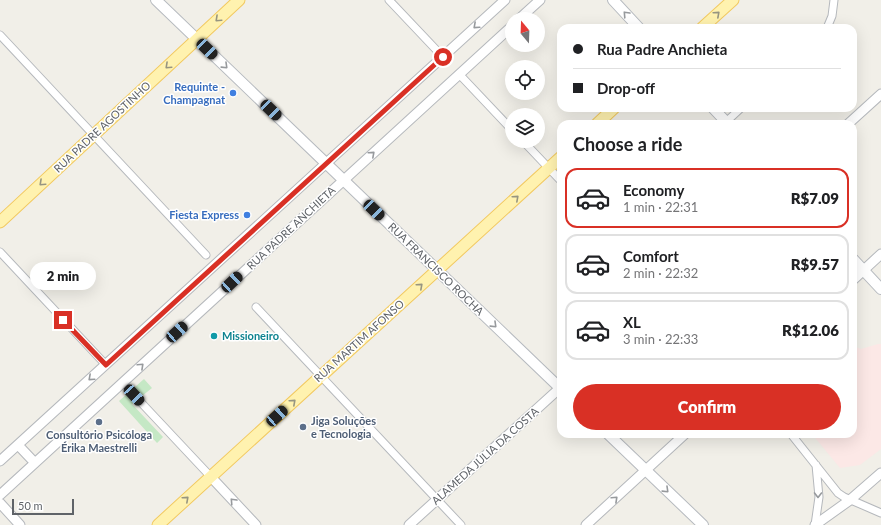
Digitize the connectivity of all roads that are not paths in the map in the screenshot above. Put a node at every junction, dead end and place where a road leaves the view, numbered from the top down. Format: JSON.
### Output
{"nodes":[{"id":1,"x":156,"y":0,"type":"edge"},
{"id":2,"x":239,"y":0,"type":"edge"},
{"id":3,"x":389,"y":0,"type":"edge"},
{"id":4,"x":505,"y":0,"type":"edge"},
{"id":5,"x":540,"y":0,"type":"edge"},
{"id":6,"x":612,"y":0,"type":"edge"},
{"id":7,"x":733,"y":0,"type":"edge"},
{"id":8,"x":834,"y":0,"type":"edge"},
{"id":9,"x":527,"y":12,"type":"edge"},
{"id":10,"x":634,"y":24,"type":"edge"},
{"id":11,"x":706,"y":24,"type":"edge"},
{"id":12,"x":829,"y":24,"type":"edge"},
{"id":13,"x":505,"y":32,"type":"edge"},
{"id":14,"x":0,"y":35,"type":"edge"},
{"id":15,"x":197,"y":39,"type":"junction"},
{"id":16,"x":443,"y":57,"type":"junction"},
{"id":17,"x":459,"y":74,"type":"junction"},
{"id":18,"x":881,"y":94,"type":"edge"},
{"id":19,"x":610,"y":112,"type":"edge"},
{"id":20,"x":717,"y":112,"type":"edge"},
{"id":21,"x":737,"y":112,"type":"edge"},
{"id":22,"x":601,"y":120,"type":"edge"},
{"id":23,"x":724,"y":120,"type":"edge"},
{"id":24,"x":730,"y":120,"type":"edge"},
{"id":25,"x":852,"y":120,"type":"edge"},
{"id":26,"x":505,"y":123,"type":"edge"},
{"id":27,"x":94,"y":135,"type":"junction"},
{"id":28,"x":529,"y":148,"type":"edge"},
{"id":29,"x":557,"y":160,"type":"edge"},
{"id":30,"x":326,"y":163,"type":"junction"},
{"id":31,"x":548,"y":168,"type":"junction"},
{"id":32,"x":557,"y":177,"type":"edge"},
{"id":33,"x":343,"y":180,"type":"junction"},
{"id":34,"x":0,"y":222,"type":"edge"},
{"id":35,"x":0,"y":252,"type":"edge"},
{"id":36,"x":881,"y":254,"type":"edge"},
{"id":37,"x":206,"y":255,"type":"dead end"},
{"id":38,"x":857,"y":263,"type":"edge"},
{"id":39,"x":437,"y":270,"type":"junction"},
{"id":40,"x":864,"y":270,"type":"junction"},
{"id":41,"x":857,"y":276,"type":"edge"},
{"id":42,"x":881,"y":289,"type":"edge"},
{"id":43,"x":256,"y":307,"type":"dead end"},
{"id":44,"x":106,"y":365,"type":"junction"},
{"id":45,"x":321,"y":376,"type":"junction"},
{"id":46,"x":557,"y":384,"type":"edge"},
{"id":47,"x":557,"y":392,"type":"edge"},
{"id":48,"x":134,"y":395,"type":"dead end"},
{"id":49,"x":612,"y":438,"type":"edge"},
{"id":50,"x":682,"y":438,"type":"edge"},
{"id":51,"x":794,"y":438,"type":"edge"},
{"id":52,"x":18,"y":445,"type":"junction"},
{"id":53,"x":0,"y":461,"type":"edge"},
{"id":54,"x":35,"y":463,"type":"junction"},
{"id":55,"x":816,"y":465,"type":"junction"},
{"id":56,"x":646,"y":470,"type":"junction"},
{"id":57,"x":881,"y":473,"type":"edge"},
{"id":58,"x":211,"y":477,"type":"junction"},
{"id":59,"x":0,"y":495,"type":"edge"},
{"id":60,"x":437,"y":500,"type":"junction"},
{"id":61,"x":850,"y":500,"type":"junction"},
{"id":62,"x":0,"y":503,"type":"edge"},
{"id":63,"x":881,"y":513,"type":"edge"},
{"id":64,"x":20,"y":525,"type":"edge"},
{"id":65,"x":158,"y":525,"type":"edge"},
{"id":66,"x":256,"y":525,"type":"edge"},
{"id":67,"x":409,"y":525,"type":"edge"},
{"id":68,"x":461,"y":525,"type":"edge"},
{"id":69,"x":586,"y":525,"type":"edge"},
{"id":70,"x":703,"y":525,"type":"edge"},
{"id":71,"x":815,"y":525,"type":"edge"}],
"edges":[{"from":1,"to":15,"type":"main road","name":"RUA FRANCISCO ROCHA"},
{"from":2,"to":15,"type":"main road","name":"RUA PADRE AGOSTINHO","one_way":true},
{"from":3,"to":16,"type":"street"},
{"from":4,"to":16,"type":"street","one_way":true},
{"from":5,"to":9,"type":"street"},
{"from":10,"to":6,"type":"main road","one_way":true},
{"from":11,"to":7,"type":"main road","one_way":true},
{"from":8,"to":12,"type":"street"},
{"from":13,"to":17,"type":"street","name":"RUA PADRE ANCHIETA"},
{"from":14,"to":27,"type":"street"},
{"from":15,"to":27,"type":"main road","name":"RUA PADRE AGOSTINHO","one_way":true},
{"from":15,"to":30,"type":"main road","name":"RUA FRANCISCO ROCHA","one_way":true},
{"from":16,"to":30,"type":"street"},
{"from":17,"to":26,"type":"street"},
{"from":33,"to":17,"type":"street","name":"RUA PADRE ANCHIETA","one_way":true},
{"from":18,"to":25,"type":"street"},
{"from":19,"to":22,"type":"main road"},
{"from":20,"to":23,"type":"main road"},
{"from":21,"to":24,"type":"street"},
{"from":27,"to":34,"type":"main road","name":"RUA PADRE AGOSTINHO","one_way":true},
{"from":27,"to":37,"type":"street"},
{"from":28,"to":31,"type":"street"},
{"from":29,"to":31,"type":"main road","name":"RUA MARTIM AFONSO"},
{"from":30,"to":33,"type":"main road","name":"RUA FRANCISCO ROCHA"},
{"from":30,"to":44,"type":"street"},
{"from":31,"to":32,"type":"street"},
{"from":39,"to":31,"type":"main road","name":"RUA MARTIM AFONSO","one_way":true},
{"from":33,"to":39,"type":"main road","name":"RUA FRANCISCO ROCHA"},
{"from":54,"to":33,"type":"street","name":"RUA PADRE ANCHIETA","one_way":true},
{"from":35,"to":44,"type":"street"},
{"from":36,"to":40,"type":"street"},
{"from":38,"to":40,"type":"main road"},
{"from":45,"to":39,"type":"main road","name":"RUA MARTIM AFONSO","one_way":true},
{"from":39,"to":46,"type":"main road","name":"RUA FRANCISCO ROCHA","one_way":true},
{"from":40,"to":41,"type":"street"},
{"from":40,"to":42,"type":"main road"},
{"from":43,"to":45,"type":"street"},
{"from":44,"to":52,"type":"street","one_way":true},
{"from":58,"to":45,"type":"main road","name":"RUA MARTIM AFONSO","one_way":true},
{"from":45,"to":60,"type":"street"},
{"from":47,"to":60,"type":"street","name":"ALAMEDA JÚLIA DA COSTA"},
{"from":48,"to":58,"type":"street"},
{"from":49,"to":56,"type":"main road"},
{"from":50,"to":56,"type":"street"},
{"from":51,"to":55,"type":"street"},
{"from":52,"to":53,"type":"street"},
{"from":52,"to":54,"type":"street"},
{"from":54,"to":59,"type":"street","name":"RUA PADRE ANCHIETA"},
{"from":55,"to":61,"type":"street"},
{"from":55,"to":71,"type":"street","one_way":true},
{"from":69,"to":56,"type":"street","one_way":true},
{"from":56,"to":70,"type":"main road","one_way":true},
{"from":57,"to":61,"type":"street"},
{"from":65,"to":58,"type":"main road","name":"RUA MARTIM AFONSO","one_way":true},
{"from":66,"to":58,"type":"street","one_way":true},
{"from":60,"to":67,"type":"street","name":"ALAMEDA JÚLIA DA COSTA"},
{"from":60,"to":68,"type":"street"},
{"from":61,"to":63,"type":"street"},
{"from":61,"to":71,"type":"street"},
{"from":62,"to":64,"type":"street"}]}
